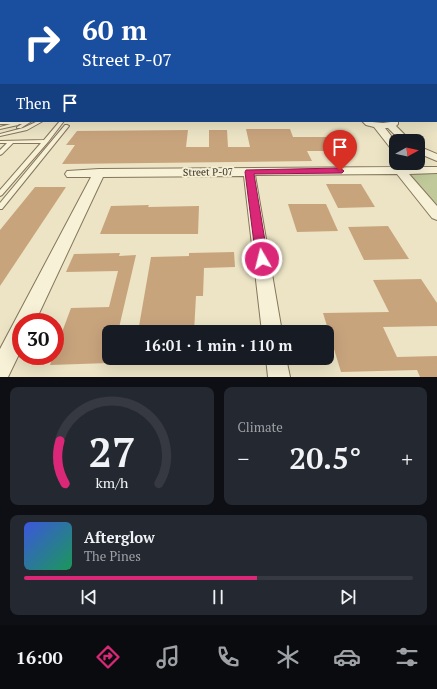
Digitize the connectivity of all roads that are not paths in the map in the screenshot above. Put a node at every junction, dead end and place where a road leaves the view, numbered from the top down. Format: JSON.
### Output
{"nodes":[{"id":1,"x":19,"y":122,"type":"edge"},
{"id":2,"x":28,"y":122,"type":"edge"},
{"id":3,"x":39,"y":122,"type":"edge"},
{"id":4,"x":61,"y":122,"type":"edge"},
{"id":5,"x":71,"y":122,"type":"edge"},
{"id":6,"x":368,"y":122,"type":"edge"},
{"id":7,"x":392,"y":123,"type":"edge"},
{"id":8,"x":376,"y":125,"type":"junction"},
{"id":9,"x":0,"y":128,"type":"edge"},
{"id":10,"x":0,"y":131,"type":"edge"},
{"id":11,"x":401,"y":134,"type":"edge"},
{"id":12,"x":0,"y":135,"type":"edge"},
{"id":13,"x":51,"y":138,"type":"junction"},
{"id":14,"x":389,"y":139,"type":"edge"},
{"id":15,"x":0,"y":142,"type":"edge"},
{"id":16,"x":12,"y":142,"type":"junction"},
{"id":17,"x":425,"y":152,"type":"edge"},
{"id":18,"x":0,"y":154,"type":"edge"},
{"id":19,"x":437,"y":158,"type":"edge"},
{"id":20,"x":389,"y":167,"type":"edge"},
{"id":21,"x":425,"y":169,"type":"edge"},
{"id":22,"x":401,"y":170,"type":"edge"},
{"id":23,"x":437,"y":170,"type":"edge"},
{"id":24,"x":249,"y":172,"type":"junction"},
{"id":25,"x":99,"y":173,"type":"junction"},
{"id":26,"x":70,"y":174,"type":"dead end"},
{"id":27,"x":0,"y":194,"type":"edge"},
{"id":28,"x":0,"y":199,"type":"edge"},
{"id":29,"x":0,"y":207,"type":"edge"},
{"id":30,"x":437,"y":215,"type":"edge"},
{"id":31,"x":29,"y":313,"type":"edge"},
{"id":32,"x":271,"y":325,"type":"edge"},
{"id":33,"x":12,"y":347,"type":"edge"},
{"id":34,"x":277,"y":365,"type":"edge"},
{"id":35,"x":0,"y":371,"type":"edge"},
{"id":36,"x":279,"y":377,"type":"edge"}],
"edges":[{"from":1,"to":9,"type":"lane"},
{"from":2,"to":10,"type":"lane"},
{"from":3,"to":12,"type":"lane"},
{"from":4,"to":13,"type":"lane"},
{"from":5,"to":13,"type":"lane"},
{"from":6,"to":8,"type":"street"},
{"from":7,"to":8,"type":"street"},
{"from":7,"to":11,"type":"street"},
{"from":8,"to":14,"type":"street"},
{"from":13,"to":16,"type":"lane"},
{"from":13,"to":27,"type":"lane"},
{"from":13,"to":28,"type":"lane"},
{"from":13,"to":29,"type":"lane"},
{"from":15,"to":16,"type":"lane"},
{"from":16,"to":18,"type":"lane"},
{"from":17,"to":19,"type":"street"},
{"from":20,"to":24,"type":"street","name":"Street P-07"},
{"from":21,"to":23,"type":"street","name":"Street P-07"},
{"from":22,"to":30,"type":"street"},
{"from":24,"to":25,"type":"street","name":"Street P-07"},
{"from":24,"to":32,"type":"street"},
{"from":25,"to":26,"type":"street","name":"Street P-07"},
{"from":25,"to":31,"type":"street"},
{"from":33,"to":35,"type":"street"},
{"from":34,"to":36,"type":"street"}]}
